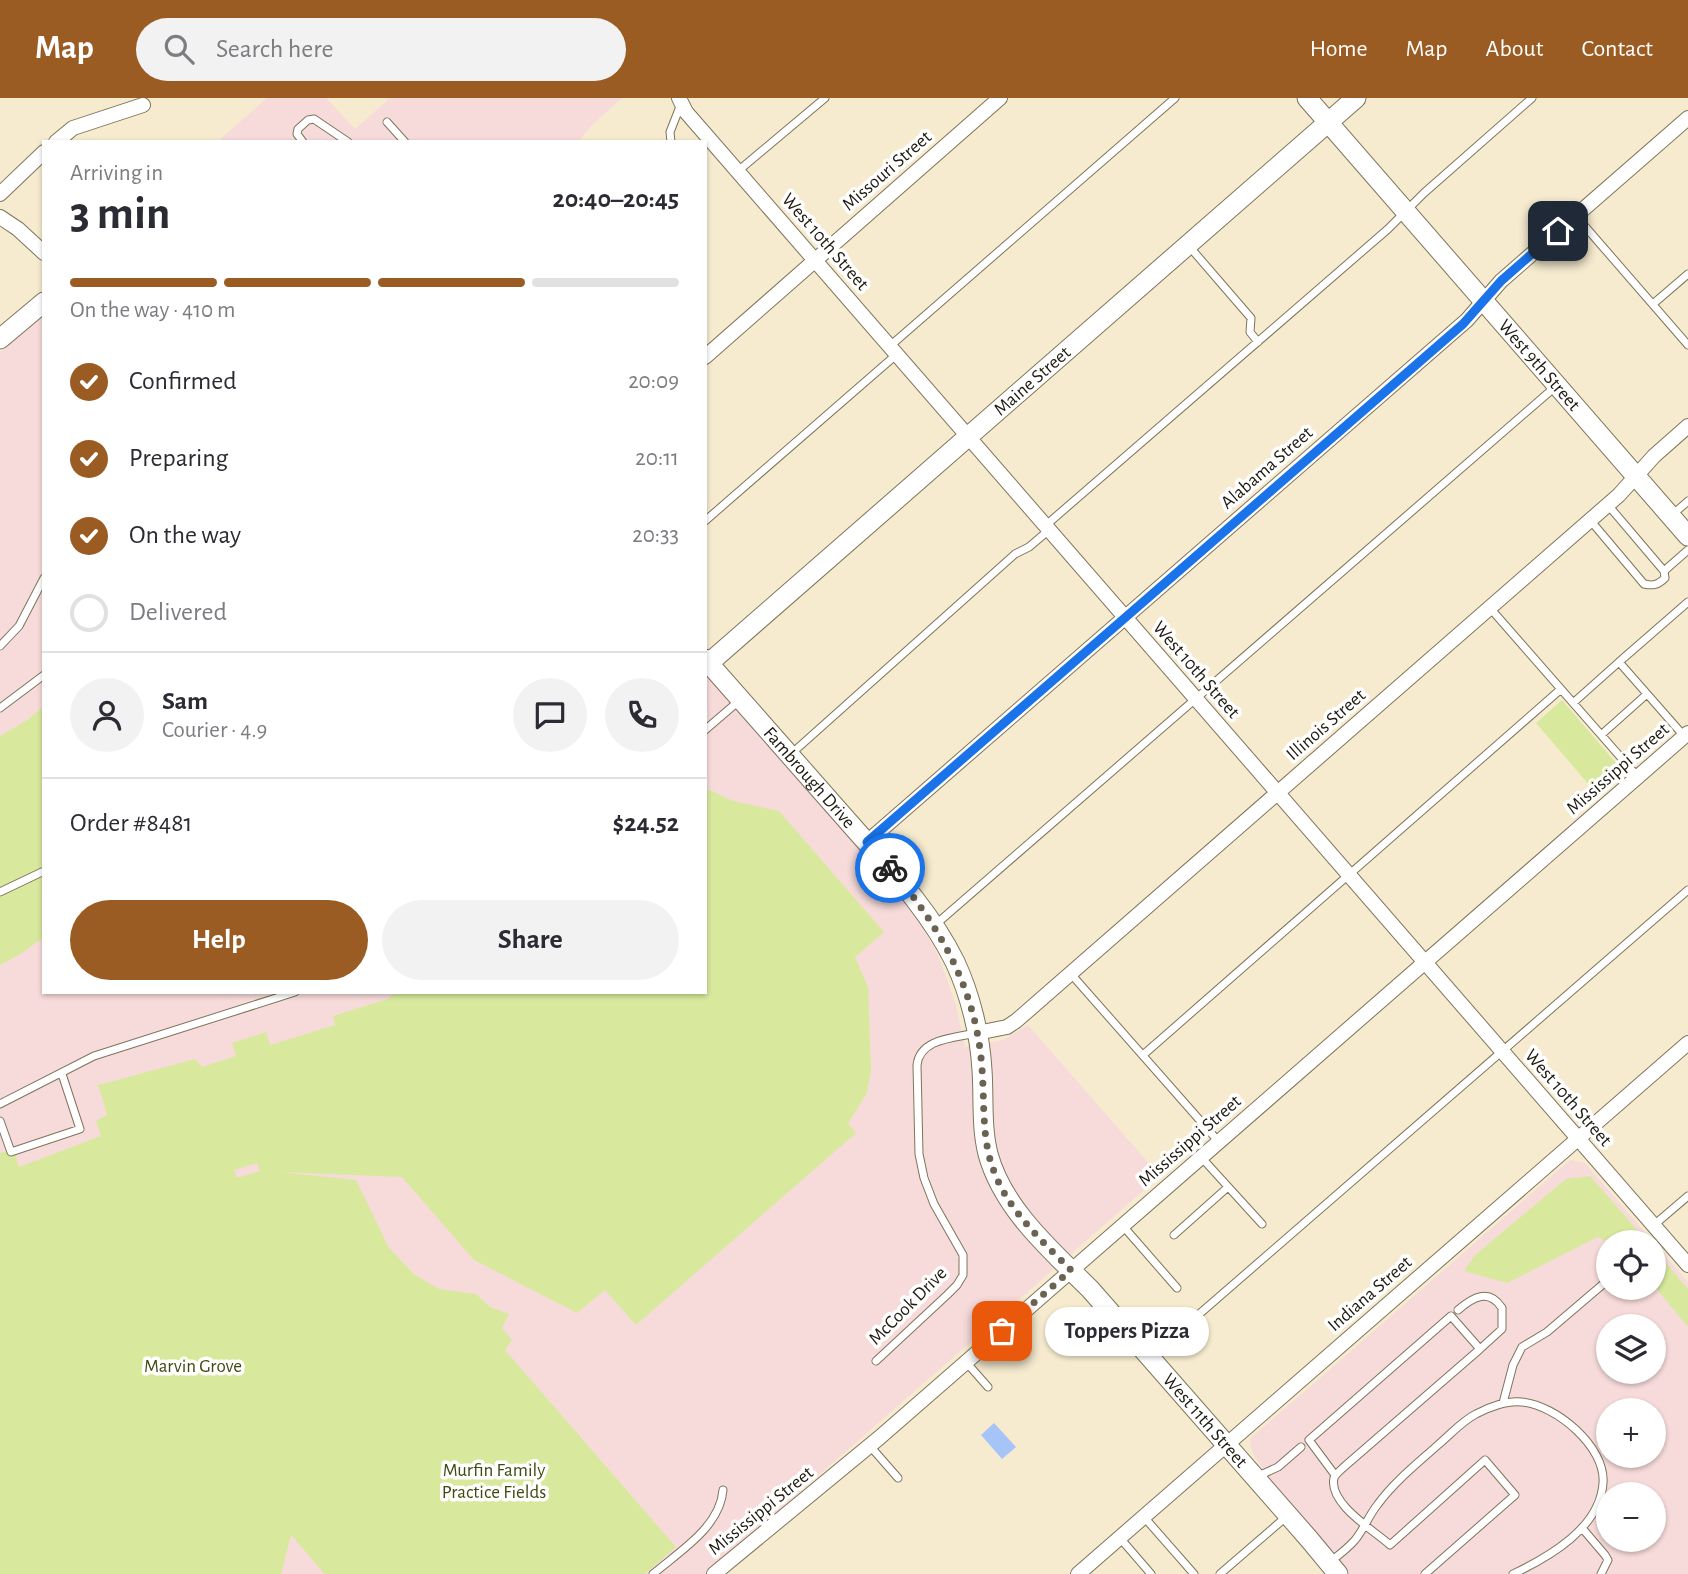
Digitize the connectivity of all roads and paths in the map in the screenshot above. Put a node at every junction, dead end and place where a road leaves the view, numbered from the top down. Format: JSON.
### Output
{"nodes":[{"id":1,"x":825,"y":98,"type":"edge"},
{"id":2,"x":1000,"y":98,"type":"edge"},
{"id":3,"x":1175,"y":98,"type":"edge"},
{"id":4,"x":1307,"y":98,"type":"edge"},
{"id":5,"x":1356,"y":98,"type":"edge"},
{"id":6,"x":1532,"y":98,"type":"edge"},
{"id":7,"x":680,"y":101,"type":"edge"},
{"id":8,"x":143,"y":105,"type":"dead end"},
{"id":9,"x":1688,"y":118,"type":"edge"},
{"id":10,"x":387,"y":122,"type":"dead end"},
{"id":11,"x":1328,"y":122,"type":"junction"},
{"id":12,"x":58,"y":140,"type":"edge"},
{"id":13,"x":302,"y":140,"type":"edge"},
{"id":14,"x":345,"y":140,"type":"edge"},
{"id":15,"x":403,"y":140,"type":"edge"},
{"id":16,"x":671,"y":140,"type":"edge"},
{"id":17,"x":42,"y":154,"type":"edge"},
{"id":18,"x":738,"y":171,"type":"junction"},
{"id":19,"x":0,"y":194,"type":"edge"},
{"id":20,"x":1406,"y":211,"type":"junction"},
{"id":21,"x":1576,"y":216,"type":"junction"},
{"id":22,"x":0,"y":217,"type":"edge"},
{"id":23,"x":1188,"y":245,"type":"junction"},
{"id":24,"x":42,"y":251,"type":"edge"},
{"id":25,"x":816,"y":261,"type":"junction"},
{"id":26,"x":1688,"y":274,"type":"edge"},
{"id":27,"x":1484,"y":301,"type":"junction"},
{"id":28,"x":42,"y":304,"type":"edge"},
{"id":29,"x":1653,"y":304,"type":"junction"},
{"id":30,"x":0,"y":340,"type":"edge"},
{"id":31,"x":1258,"y":342,"type":"junction"},
{"id":32,"x":1688,"y":345,"type":"edge"},
{"id":33,"x":893,"y":350,"type":"junction"},
{"id":34,"x":707,"y":355,"type":"edge"},
{"id":35,"x":1558,"y":386,"type":"junction"},
{"id":36,"x":1688,"y":426,"type":"edge"},
{"id":37,"x":968,"y":437,"type":"junction"},
{"id":38,"x":1636,"y":476,"type":"junction"},
{"id":39,"x":1688,"y":501,"type":"edge"},
{"id":40,"x":1608,"y":505,"type":"junction"},
{"id":41,"x":1671,"y":516,"type":"junction"},
{"id":42,"x":707,"y":519,"type":"edge"},
{"id":43,"x":1590,"y":520,"type":"junction"},
{"id":44,"x":1047,"y":528,"type":"junction"},
{"id":45,"x":1688,"y":536,"type":"edge"},
{"id":46,"x":1688,"y":550,"type":"edge"},
{"id":47,"x":1664,"y":571,"type":"junction"},
{"id":48,"x":42,"y":583,"type":"edge"},
{"id":49,"x":1688,"y":601,"type":"edge"},
{"id":50,"x":1490,"y":608,"type":"junction"},
{"id":51,"x":1125,"y":618,"type":"junction"},
{"id":52,"x":0,"y":646,"type":"edge"},
{"id":53,"x":707,"y":662,"type":"edge"},
{"id":54,"x":1619,"y":662,"type":"junction"},
{"id":55,"x":707,"y":664,"type":"edge"},
{"id":56,"x":42,"y":676,"type":"edge"},
{"id":57,"x":1561,"y":689,"type":"junction"},
{"id":58,"x":1647,"y":694,"type":"junction"},
{"id":59,"x":741,"y":699,"type":"junction"},
{"id":60,"x":1195,"y":699,"type":"junction"},
{"id":61,"x":1573,"y":703,"type":"junction"},
{"id":62,"x":0,"y":708,"type":"edge"},
{"id":63,"x":707,"y":728,"type":"edge"},
{"id":64,"x":1601,"y":735,"type":"junction"},
{"id":65,"x":1686,"y":735,"type":"edge"},
{"id":66,"x":790,"y":755,"type":"junction"},
{"id":67,"x":1638,"y":777,"type":"junction"},
{"id":68,"x":1277,"y":793,"type":"junction"},
{"id":69,"x":867,"y":842,"type":"junction"},
{"id":70,"x":42,"y":872,"type":"edge"},
{"id":71,"x":1348,"y":875,"type":"junction"},
{"id":72,"x":1688,"y":890,"type":"edge"},
{"id":73,"x":0,"y":892,"type":"edge"},
{"id":74,"x":934,"y":925,"type":"junction"},
{"id":75,"x":1425,"y":962,"type":"junction"},
{"id":76,"x":1071,"y":973,"type":"junction"},
{"id":77,"x":280,"y":995,"type":"edge"},
{"id":78,"x":977,"y":1033,"type":"junction"},
{"id":79,"x":1688,"y":1043,"type":"edge"},
{"id":80,"x":1502,"y":1051,"type":"junction"},
{"id":81,"x":1143,"y":1055,"type":"junction"},
{"id":82,"x":62,"y":1074,"type":"junction"},
{"id":83,"x":0,"y":1104,"type":"edge"},
{"id":84,"x":0,"y":1121,"type":"edge"},
{"id":85,"x":1578,"y":1138,"type":"junction"},
{"id":86,"x":1219,"y":1142,"type":"junction"},
{"id":87,"x":1201,"y":1157,"type":"junction"},
{"id":88,"x":1228,"y":1187,"type":"junction"},
{"id":89,"x":1688,"y":1196,"type":"edge"},
{"id":90,"x":1262,"y":1224,"type":"dead end"},
{"id":91,"x":1654,"y":1225,"type":"junction"},
{"id":92,"x":1123,"y":1226,"type":"junction"},
{"id":93,"x":1174,"y":1235,"type":"dead end"},
{"id":94,"x":1688,"y":1265,"type":"edge"},
{"id":95,"x":1071,"y":1270,"type":"junction"},
{"id":96,"x":1177,"y":1288,"type":"dead end"},
{"id":97,"x":1596,"y":1290,"type":"edge"},
{"id":98,"x":1458,"y":1310,"type":"dead end"},
{"id":99,"x":1480,"y":1349,"type":"junction"},
{"id":100,"x":1149,"y":1357,"type":"junction"},
{"id":101,"x":876,"y":1361,"type":"dead end"},
{"id":102,"x":967,"y":1362,"type":"junction"},
{"id":103,"x":988,"y":1387,"type":"dead end"},
{"id":104,"x":1503,"y":1404,"type":"junction"},
{"id":105,"x":1227,"y":1445,"type":"junction"},
{"id":106,"x":870,"y":1446,"type":"junction"},
{"id":107,"x":1301,"y":1447,"type":"dead end"},
{"id":108,"x":1335,"y":1475,"type":"junction"},
{"id":109,"x":1256,"y":1477,"type":"junction"},
{"id":110,"x":898,"y":1478,"type":"dead end"},
{"id":111,"x":723,"y":1490,"type":"dead end"},
{"id":112,"x":1288,"y":1515,"type":"junction"},
{"id":113,"x":1144,"y":1517,"type":"junction"},
{"id":114,"x":1364,"y":1527,"type":"junction"},
{"id":115,"x":1583,"y":1528,"type":"junction"},
{"id":116,"x":1120,"y":1538,"type":"junction"},
{"id":117,"x":1334,"y":1568,"type":"edge"},
{"id":118,"x":653,"y":1574,"type":"edge"},
{"id":119,"x":714,"y":1574,"type":"edge"},
{"id":120,"x":1078,"y":1574,"type":"edge"},
{"id":121,"x":1151,"y":1574,"type":"edge"},
{"id":122,"x":1194,"y":1574,"type":"edge"},
{"id":123,"x":1220,"y":1574,"type":"edge"},
{"id":124,"x":1425,"y":1574,"type":"edge"},
{"id":125,"x":1515,"y":1574,"type":"edge"},
{"id":126,"x":1601,"y":1574,"type":"edge"}],
"edges":[{"from":1,"to":18,"type":"lane"},
{"from":2,"to":25,"type":"street","name":"Missouri Street"},
{"from":3,"to":33,"type":"lane"},
{"from":4,"to":11,"type":"street","name":"West 9th Street"},
{"from":5,"to":11,"type":"street","name":"Maine Street"},
{"from":6,"to":20,"type":"lane"},
{"from":7,"to":16,"type":"lane"},
{"from":7,"to":18,"type":"street","name":"West 10th Street"},
{"from":8,"to":12,"type":"street"},
{"from":9,"to":21,"type":"street","name":"Alabama Street"},
{"from":10,"to":15,"type":"lane"},
{"from":11,"to":20,"type":"street","name":"West 9th Street"},
{"from":11,"to":23,"type":"street","name":"Maine Street"},
{"from":13,"to":14,"type":"lane"},
{"from":17,"to":19,"type":"street"},
{"from":18,"to":25,"type":"street","name":"West 10th Street"},
{"from":20,"to":27,"type":"street","name":"West 9th Street"},
{"from":20,"to":31,"type":"lane"},
{"from":21,"to":27,"type":"street","name":"Alabama Street"},
{"from":21,"to":29,"type":"lane"},
{"from":22,"to":24,"type":"street"},
{"from":23,"to":31,"type":"lane"},
{"from":23,"to":37,"type":"street","name":"Maine Street"},
{"from":25,"to":33,"type":"street","name":"West 10th Street"},
{"from":25,"to":34,"type":"street","name":"Missouri Street"},
{"from":26,"to":29,"type":"lane"},
{"from":27,"to":35,"type":"street","name":"West 9th Street"},
{"from":27,"to":51,"type":"street","name":"Alabama Street"},
{"from":28,"to":30,"type":"street"},
{"from":29,"to":32,"type":"lane"},
{"from":31,"to":44,"type":"lane"},
{"from":33,"to":37,"type":"street","name":"West 10th Street"},
{"from":33,"to":42,"type":"lane"},
{"from":35,"to":38,"type":"street","name":"West 9th Street"},
{"from":35,"to":60,"type":"lane"},
{"from":36,"to":38,"type":"street","name":"Illinois Street"},
{"from":37,"to":44,"type":"street","name":"West 10th Street"},
{"from":37,"to":53,"type":"street","name":"Maine Street"},
{"from":38,"to":40,"type":"street","name":"Illinois Street"},
{"from":38,"to":41,"type":"street","name":"West 9th Street"},
{"from":39,"to":41,"type":"lane"},
{"from":40,"to":43,"type":"street","name":"Illinois Street"},
{"from":40,"to":47,"type":"lane"},
{"from":41,"to":45,"type":"street","name":"West 9th Street"},
{"from":43,"to":47,"type":"lane"},
{"from":43,"to":50,"type":"street","name":"Illinois Street"},
{"from":44,"to":51,"type":"street","name":"West 10th Street"},
{"from":44,"to":66,"type":"lane"},
{"from":46,"to":47,"type":"lane"},
{"from":48,"to":52,"type":"lane"},
{"from":49,"to":54,"type":"lane"},
{"from":50,"to":57,"type":"lane"},
{"from":50,"to":68,"type":"street","name":"Illinois Street"},
{"from":51,"to":60,"type":"street","name":"West 10th Street"},
{"from":51,"to":69,"type":"street","name":"Alabama Street"},
{"from":54,"to":58,"type":"lane"},
{"from":54,"to":61,"type":"lane"},
{"from":55,"to":59,"type":"street","name":"Fambrough Drive"},
{"from":56,"to":62,"type":"lane"},
{"from":57,"to":61,"type":"lane"},
{"from":57,"to":71,"type":"lane"},
{"from":58,"to":64,"type":"lane"},
{"from":58,"to":65,"type":"lane"},
{"from":59,"to":63,"type":"lane"},
{"from":59,"to":66,"type":"street","name":"Fambrough Drive"},
{"from":60,"to":68,"type":"street","name":"West 10th Street"},
{"from":60,"to":74,"type":"lane"},
{"from":61,"to":64,"type":"lane"},
{"from":64,"to":67,"type":"lane"},
{"from":65,"to":67,"type":"street","name":"Mississippi Street"},
{"from":66,"to":69,"type":"street","name":"Fambrough Drive"},
{"from":67,"to":75,"type":"street","name":"Mississippi Street"},
{"from":68,"to":71,"type":"street","name":"West 10th Street"},
{"from":68,"to":76,"type":"street","name":"Illinois Street"},
{"from":69,"to":74,"type":"street","name":"Fambrough Drive"},
{"from":70,"to":73,"type":"lane"},
{"from":71,"to":75,"type":"street","name":"West 10th Street"},
{"from":71,"to":81,"type":"lane"},
{"from":72,"to":80,"type":"lane"},
{"from":74,"to":78,"type":"street","name":"Fambrough Drive"},
{"from":75,"to":80,"type":"street","name":"West 10th Street"},
{"from":75,"to":86,"type":"street","name":"Mississippi Street"},
{"from":76,"to":78,"type":"street","name":"Illinois Street"},
{"from":76,"to":81,"type":"lane"},
{"from":77,"to":82,"type":"lane"},
{"from":78,"to":95,"type":"street","name":"Fambrough Drive"},
{"from":78,"to":101,"type":"lane","name":"McCook Drive"},
{"from":79,"to":85,"type":"street","name":"Indiana Street"},
{"from":80,"to":85,"type":"street","name":"West 10th Street"},
{"from":80,"to":100,"type":"lane"},
{"from":81,"to":86,"type":"lane"},
{"from":82,"to":83,"type":"lane"},
{"from":82,"to":84,"type":"lane"},
{"from":85,"to":91,"type":"street","name":"West 10th Street"},
{"from":85,"to":105,"type":"street","name":"Indiana Street"},
{"from":86,"to":87,"type":"street","name":"Mississippi Street"},
{"from":87,"to":88,"type":"lane"},
{"from":87,"to":92,"type":"street","name":"Mississippi Street"},
{"from":88,"to":90,"type":"lane"},
{"from":88,"to":93,"type":"lane"},
{"from":89,"to":91,"type":"lane"},
{"from":91,"to":94,"type":"street","name":"West 10th Street"},
{"from":92,"to":95,"type":"street","name":"Mississippi Street"},
{"from":92,"to":96,"type":"lane"},
{"from":95,"to":100,"type":"street","name":"West 11th Street"},
{"from":95,"to":102,"type":"street","name":"Mississippi Street"},
{"from":97,"to":104,"type":"lane"},
{"from":98,"to":99,"type":"lane"},
{"from":99,"to":108,"type":"lane"},
{"from":99,"to":108,"type":"lane"},
{"from":100,"to":105,"type":"street","name":"West 11th Street"},
{"from":102,"to":103,"type":"lane"},
{"from":102,"to":106,"type":"street","name":"Mississippi Street"},
{"from":104,"to":114,"type":"lane"},
{"from":104,"to":115,"type":"lane"},
{"from":105,"to":109,"type":"street","name":"West 11th Street"},
{"from":105,"to":113,"type":"street","name":"Indiana Street"},
{"from":106,"to":110,"type":"lane"},
{"from":106,"to":119,"type":"street","name":"Mississippi Street"},
{"from":107,"to":109,"type":"lane"},
{"from":108,"to":114,"type":"lane"},
{"from":109,"to":112,"type":"street","name":"West 11th Street"},
{"from":111,"to":118,"type":"lane"},
{"from":112,"to":117,"type":"street","name":"West 11th Street"},
{"from":112,"to":123,"type":"lane"},
{"from":113,"to":116,"type":"street","name":"Indiana Street"},
{"from":113,"to":122,"type":"lane"},
{"from":114,"to":117,"type":"lane"},
{"from":114,"to":124,"type":"lane"},
{"from":115,"to":125,"type":"lane"},
{"from":115,"to":126,"type":"lane"},
{"from":116,"to":120,"type":"street","name":"Indiana Street"},
{"from":116,"to":121,"type":"lane"}]}
